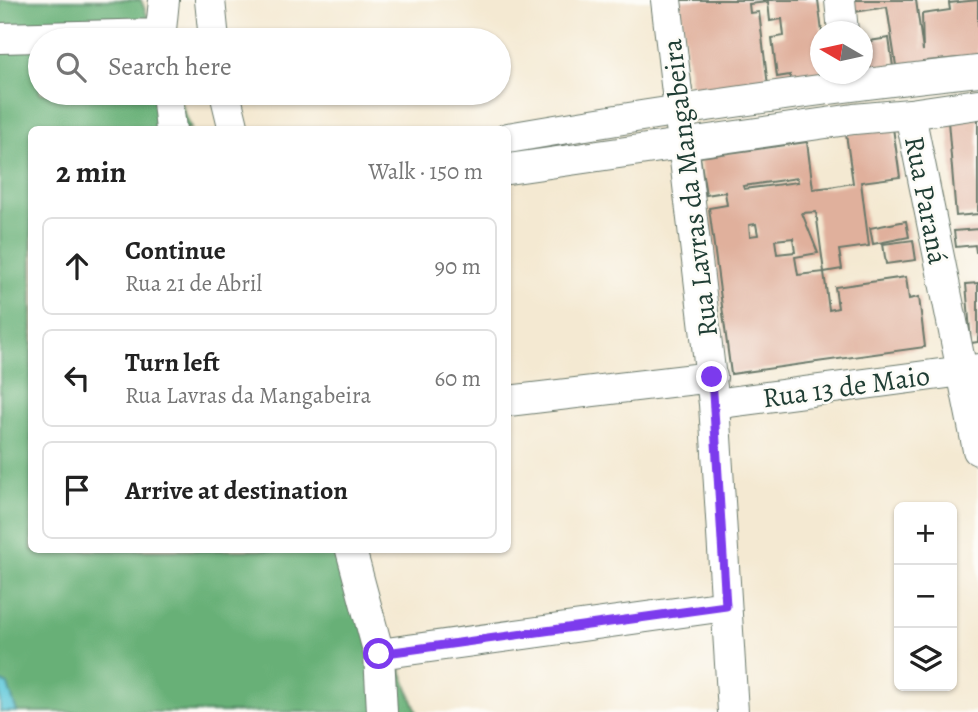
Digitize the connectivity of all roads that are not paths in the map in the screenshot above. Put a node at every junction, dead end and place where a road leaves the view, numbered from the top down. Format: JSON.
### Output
{"nodes":[{"id":1,"x":163,"y":0,"type":"edge"},
{"id":2,"x":210,"y":0,"type":"edge"},
{"id":3,"x":666,"y":0,"type":"edge"},
{"id":4,"x":839,"y":0,"type":"edge"},
{"id":5,"x":842,"y":21,"type":"edge"},
{"id":6,"x":161,"y":28,"type":"edge"},
{"id":7,"x":213,"y":28,"type":"edge"},
{"id":8,"x":0,"y":38,"type":"edge"},
{"id":9,"x":28,"y":38,"type":"edge"},
{"id":10,"x":978,"y":71,"type":"edge"},
{"id":11,"x":873,"y":78,"type":"edge"},
{"id":12,"x":821,"y":84,"type":"edge"},
{"id":13,"x":850,"y":84,"type":"edge"},
{"id":14,"x":978,"y":104,"type":"edge"},
{"id":15,"x":168,"y":105,"type":"edge"},
{"id":16,"x":228,"y":105,"type":"edge"},
{"id":17,"x":679,"y":109,"type":"junction"},
{"id":18,"x":910,"y":114,"type":"junction"},
{"id":19,"x":854,"y":119,"type":"junction"},
{"id":20,"x":171,"y":126,"type":"edge"},
{"id":21,"x":233,"y":126,"type":"edge"},
{"id":22,"x":511,"y":137,"type":"edge"},
{"id":23,"x":683,"y":143,"type":"junction"},
{"id":24,"x":511,"y":169,"type":"edge"},
{"id":25,"x":970,"y":370,"type":"edge"},
{"id":26,"x":713,"y":390,"type":"junction"},
{"id":27,"x":511,"y":401,"type":"edge"},
{"id":28,"x":978,"y":450,"type":"edge"},
{"id":29,"x":352,"y":553,"type":"edge"},
{"id":30,"x":726,"y":606,"type":"junction"},
{"id":31,"x":379,"y":654,"type":"junction"},
{"id":32,"x":382,"y":712,"type":"edge"},
{"id":33,"x":733,"y":712,"type":"edge"}],
"edges":[{"from":1,"to":6,"type":"street"},
{"from":2,"to":7,"type":"street"},
{"from":3,"to":17,"type":"street","name":"Rua Lavras da Mangabeira"},
{"from":4,"to":5,"type":"street"},
{"from":8,"to":9,"type":"street"},
{"from":10,"to":11,"type":"street"},
{"from":12,"to":17,"type":"street"},
{"from":13,"to":19,"type":"street"},
{"from":14,"to":18,"type":"street"},
{"from":15,"to":20,"type":"street"},
{"from":16,"to":21,"type":"street"},
{"from":17,"to":22,"type":"street"},
{"from":17,"to":23,"type":"street","name":"Rua Lavras da Mangabeira"},
{"from":18,"to":19,"type":"street"},
{"from":18,"to":25,"type":"street","name":"Rua Paraná"},
{"from":19,"to":23,"type":"street"},
{"from":23,"to":24,"type":"street"},
{"from":23,"to":26,"type":"street","name":"Rua Lavras da Mangabeira"},
{"from":25,"to":26,"type":"street","name":"Rua 13 de Maio"},
{"from":25,"to":28,"type":"street","name":"Rua Paraná"},
{"from":26,"to":27,"type":"street","name":"Rua 13 de Maio"},
{"from":26,"to":30,"type":"street","name":"Rua Lavras da Mangabeira"},
{"from":29,"to":31,"type":"street"},
{"from":30,"to":31,"type":"street"},
{"from":30,"to":33,"type":"street","name":"Rua Lavras da Mangabeira"},
{"from":31,"to":32,"type":"street"}]}
